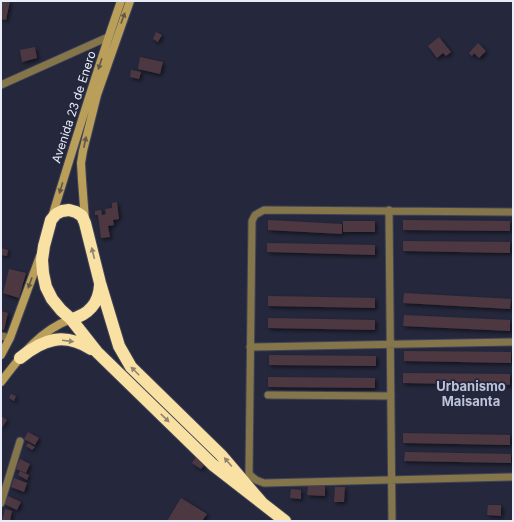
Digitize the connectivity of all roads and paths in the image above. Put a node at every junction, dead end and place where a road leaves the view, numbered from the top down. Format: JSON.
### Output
{"nodes":[{"id":1,"x":121,"y":1,"type":"edge"},
{"id":2,"x":130,"y":1,"type":"edge"},
{"id":3,"x":108,"y":37,"type":"junction"},
{"id":4,"x":1,"y":85,"type":"edge"},
{"id":5,"x":389,"y":210,"type":"junction"},
{"id":6,"x":513,"y":212,"type":"edge"},
{"id":7,"x":51,"y":220,"type":"junction"},
{"id":8,"x":85,"y":222,"type":"junction"},
{"id":9,"x":44,"y":246,"type":"junction"},
{"id":10,"x":100,"y":284,"type":"junction"},
{"id":11,"x":71,"y":319,"type":"junction"},
{"id":12,"x":1,"y":336,"type":"edge"},
{"id":13,"x":10,"y":338,"type":"junction"},
{"id":14,"x":513,"y":342,"type":"edge"},
{"id":15,"x":390,"y":344,"type":"junction"},
{"id":16,"x":250,"y":347,"type":"junction"},
{"id":17,"x":97,"y":352,"type":"junction"},
{"id":18,"x":1,"y":355,"type":"edge"},
{"id":19,"x":20,"y":358,"type":"junction"},
{"id":20,"x":1,"y":382,"type":"edge"},
{"id":21,"x":268,"y":395,"type":"dead end"},
{"id":22,"x":391,"y":396,"type":"junction"},
{"id":23,"x":20,"y":441,"type":"dead end"},
{"id":24,"x":513,"y":477,"type":"edge"},
{"id":25,"x":392,"y":479,"type":"junction"},
{"id":26,"x":1,"y":503,"type":"edge"},
{"id":27,"x":262,"y":503,"type":"junction"},
{"id":28,"x":285,"y":521,"type":"edge"},
{"id":29,"x":392,"y":521,"type":"edge"}],
"edges":[{"from":1,"to":3,"type":"main road","name":"Avenida 23 de Enero"},
{"from":8,"to":2,"type":"main road","name":"Avenida 23 de Enero","one_way":true},
{"from":3,"to":4,"type":"street"},
{"from":3,"to":7,"type":"main road","name":"Avenida 23 de Enero","one_way":true},
{"from":5,"to":6,"type":"street"},
{"from":5,"to":15,"type":"street"},
{"from":5,"to":16,"type":"street"},
{"from":7,"to":8,"type":"highway"},
{"from":7,"to":9,"type":"highway"},
{"from":10,"to":8,"type":"highway","one_way":true},
{"from":9,"to":11,"type":"highway"},
{"from":9,"to":13,"type":"main road","one_way":true},
{"from":10,"to":11,"type":"highway"},
{"from":27,"to":10,"type":"highway","one_way":true},
{"from":11,"to":17,"type":"highway"},
{"from":11,"to":19,"type":"main road"},
{"from":12,"to":13,"type":"street"},
{"from":13,"to":18,"type":"main road"},
{"from":14,"to":15,"type":"street"},
{"from":15,"to":16,"type":"street"},
{"from":15,"to":22,"type":"street"},
{"from":16,"to":25,"type":"street"},
{"from":19,"to":17,"type":"highway","one_way":true},
{"from":17,"to":27,"type":"highway","one_way":true},
{"from":19,"to":20,"type":"main road"},
{"from":21,"to":22,"type":"street"},
{"from":22,"to":25,"type":"street"},
{"from":23,"to":26,"type":"street"},
{"from":24,"to":25,"type":"street"},
{"from":25,"to":29,"type":"street"},
{"from":27,"to":28,"type":"highway"}]}
